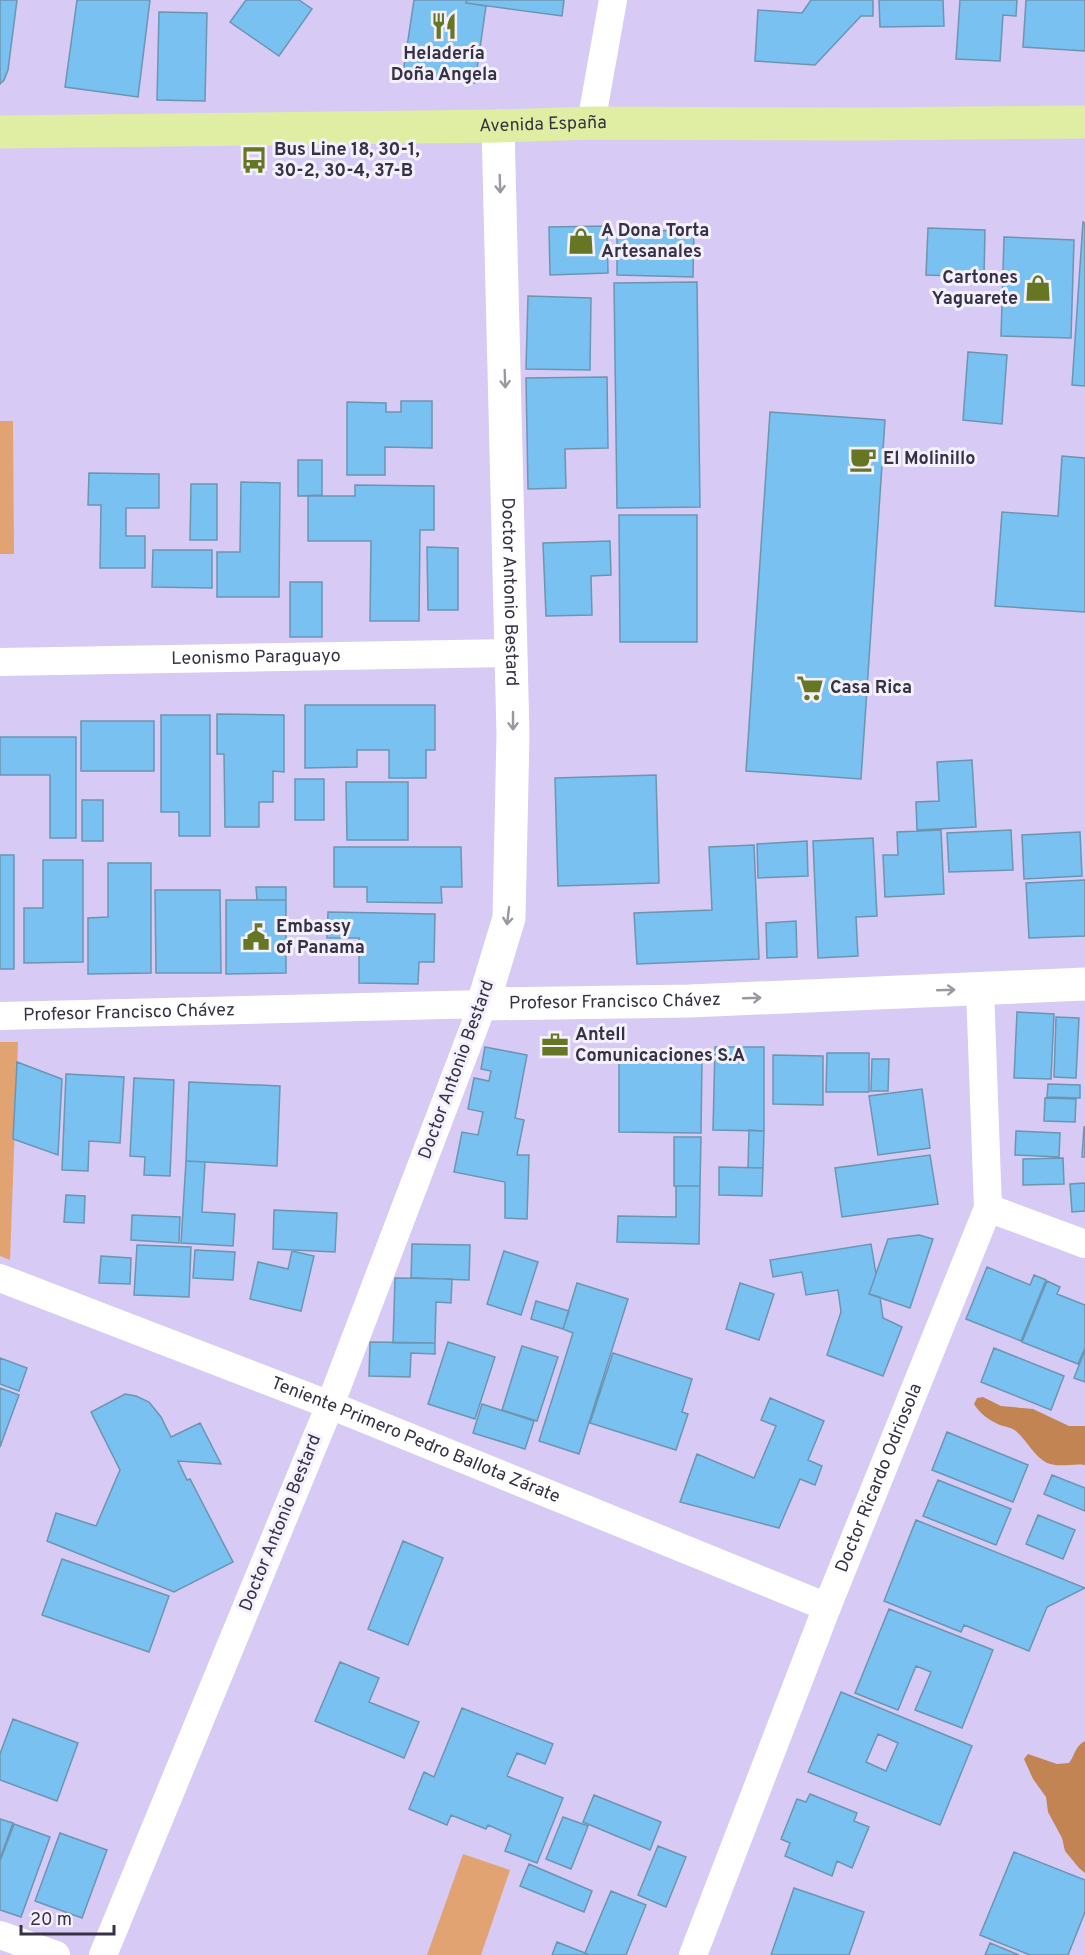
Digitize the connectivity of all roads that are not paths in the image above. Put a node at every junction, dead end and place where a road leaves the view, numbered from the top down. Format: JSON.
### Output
{"nodes":[{"id":1,"x":613,"y":0,"type":"edge"},
{"id":2,"x":1085,"y":122,"type":"edge"},
{"id":3,"x":591,"y":123,"type":"junction"},
{"id":4,"x":498,"y":126,"type":"junction"},
{"id":5,"x":0,"y":132,"type":"edge"},
{"id":6,"x":512,"y":653,"type":"junction"},
{"id":7,"x":0,"y":662,"type":"edge"},
{"id":8,"x":1085,"y":984,"type":"edge"},
{"id":9,"x":980,"y":989,"type":"junction"},
{"id":10,"x":483,"y":1004,"type":"junction"},
{"id":11,"x":0,"y":1016,"type":"edge"},
{"id":12,"x":988,"y":1208,"type":"junction"},
{"id":13,"x":1085,"y":1245,"type":"edge"},
{"id":14,"x":0,"y":1278,"type":"edge"},
{"id":15,"x":330,"y":1405,"type":"junction"},
{"id":16,"x":827,"y":1607,"type":"junction"},
{"id":17,"x":0,"y":1935,"type":"edge"},
{"id":18,"x":56,"y":1955,"type":"edge"},
{"id":19,"x":103,"y":1955,"type":"edge"},
{"id":20,"x":693,"y":1955,"type":"edge"}],
"edges":[{"from":1,"to":3,"type":"street"},
{"from":2,"to":3,"type":"main road","name":"Avenida España"},
{"from":3,"to":4,"type":"main road","name":"Avenida España"},
{"from":4,"to":5,"type":"main road","name":"Avenida España"},
{"from":4,"to":6,"type":"street","name":"Doctor Antonio Bestard","one_way":true},
{"from":6,"to":7,"type":"street","name":"Leonismo Paraguayo"},
{"from":6,"to":10,"type":"street","name":"Doctor Antonio Bestard","one_way":true},
{"from":8,"to":9,"type":"street","name":"Profesor Francisco Chávez"},
{"from":10,"to":9,"type":"street","name":"Profesor Francisco Chávez","one_way":true},
{"from":9,"to":12,"type":"street","name":"Doctor Ricardo Odriosola"},
{"from":10,"to":11,"type":"street","name":"Profesor Francisco Chávez"},
{"from":10,"to":15,"type":"street","name":"Doctor Antonio Bestard"},
{"from":12,"to":13,"type":"street"},
{"from":12,"to":16,"type":"street","name":"Doctor Ricardo Odriosola"},
{"from":14,"to":15,"type":"street","name":"Teniente Primero Pedro Ballota Zárate"},
{"from":15,"to":16,"type":"street","name":"Teniente Primero Pedro Ballota Zárate"},
{"from":15,"to":19,"type":"street","name":"Doctor Antonio Bestard"},
{"from":16,"to":20,"type":"street","name":"Doctor Ricardo Odriosola"},
{"from":17,"to":18,"type":"street"}]}
